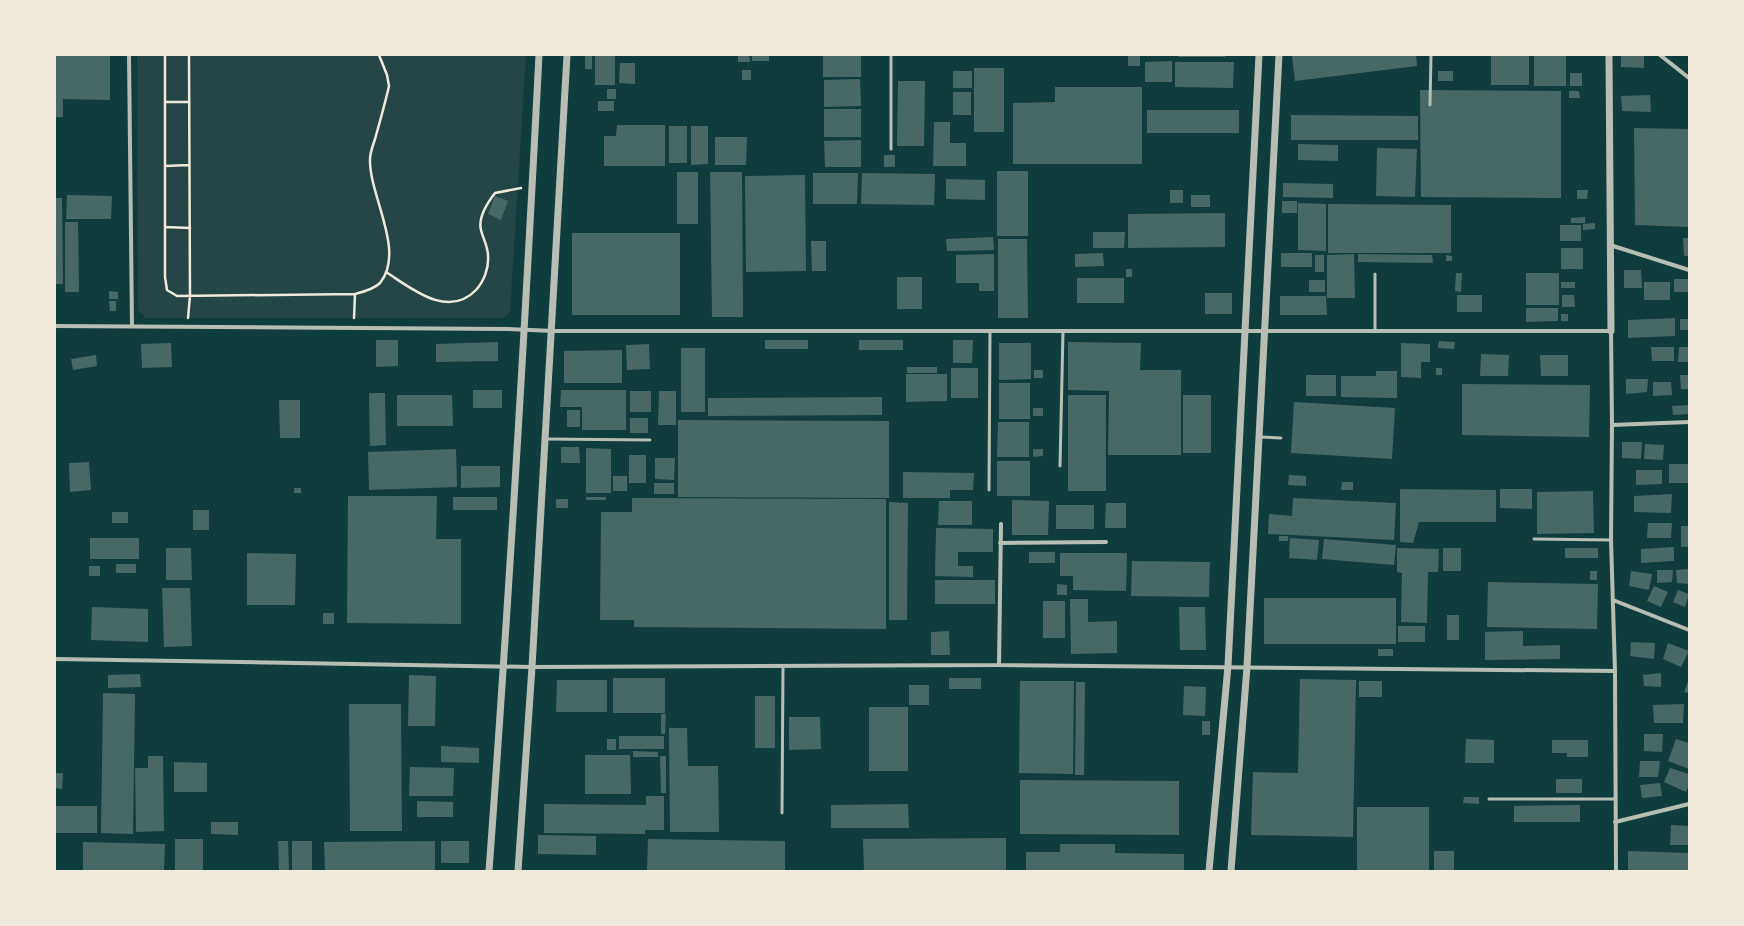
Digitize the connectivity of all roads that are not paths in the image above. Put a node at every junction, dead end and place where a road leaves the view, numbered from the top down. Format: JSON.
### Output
{"nodes":[{"id":1,"x":129,"y":55,"type":"edge"},
{"id":2,"x":539,"y":55,"type":"edge"},
{"id":3,"x":567,"y":55,"type":"edge"},
{"id":4,"x":891,"y":55,"type":"edge"},
{"id":5,"x":1259,"y":55,"type":"edge"},
{"id":6,"x":1279,"y":55,"type":"edge"},
{"id":7,"x":1431,"y":55,"type":"edge"},
{"id":8,"x":1609,"y":55,"type":"edge"},
{"id":9,"x":1660,"y":55,"type":"edge"},
{"id":10,"x":1689,"y":78,"type":"edge"},
{"id":11,"x":1430,"y":105,"type":"dead end"},
{"id":12,"x":891,"y":149,"type":"dead end"},
{"id":13,"x":1610,"y":245,"type":"junction"},
{"id":14,"x":1689,"y":270,"type":"edge"},
{"id":15,"x":1375,"y":274,"type":"dead end"},
{"id":16,"x":55,"y":326,"type":"edge"},
{"id":17,"x":132,"y":326,"type":"junction"},
{"id":18,"x":525,"y":329,"type":"junction"},
{"id":19,"x":553,"y":330,"type":"junction"},
{"id":20,"x":990,"y":331,"type":"junction"},
{"id":21,"x":1062,"y":331,"type":"junction"},
{"id":22,"x":1244,"y":331,"type":"junction"},
{"id":23,"x":1266,"y":331,"type":"junction"},
{"id":24,"x":1375,"y":331,"type":"junction"},
{"id":25,"x":1611,"y":331,"type":"junction"},
{"id":26,"x":1689,"y":422,"type":"edge"},
{"id":27,"x":1612,"y":425,"type":"junction"},
{"id":28,"x":1260,"y":437,"type":"junction"},
{"id":29,"x":1282,"y":438,"type":"dead end"},
{"id":30,"x":546,"y":440,"type":"junction"},
{"id":31,"x":650,"y":440,"type":"dead end"},
{"id":32,"x":1060,"y":466,"type":"dead end"},
{"id":33,"x":989,"y":490,"type":"dead end"},
{"id":34,"x":1000,"y":524,"type":"dead end"},
{"id":35,"x":1534,"y":539,"type":"dead end"},
{"id":36,"x":1611,"y":540,"type":"junction"},
{"id":37,"x":1106,"y":542,"type":"dead end"},
{"id":38,"x":1000,"y":543,"type":"junction"},
{"id":39,"x":1613,"y":600,"type":"junction"},
{"id":40,"x":1689,"y":630,"type":"edge"},
{"id":41,"x":55,"y":659,"type":"edge"},
{"id":42,"x":1000,"y":665,"type":"junction"},
{"id":43,"x":504,"y":666,"type":"junction"},
{"id":44,"x":783,"y":666,"type":"junction"},
{"id":45,"x":1228,"y":666,"type":"junction"},
{"id":46,"x":532,"y":667,"type":"junction"},
{"id":47,"x":1248,"y":667,"type":"junction"},
{"id":48,"x":1615,"y":671,"type":"junction"},
{"id":49,"x":1490,"y":799,"type":"dead end"},
{"id":50,"x":1615,"y":799,"type":"junction"},
{"id":51,"x":1689,"y":804,"type":"edge"},
{"id":52,"x":782,"y":813,"type":"dead end"},
{"id":53,"x":1615,"y":822,"type":"junction"},
{"id":54,"x":489,"y":871,"type":"edge"},
{"id":55,"x":518,"y":871,"type":"edge"},
{"id":56,"x":1209,"y":871,"type":"edge"},
{"id":57,"x":1231,"y":871,"type":"edge"},
{"id":58,"x":1616,"y":871,"type":"edge"}],
"edges":[{"from":1,"to":17,"type":"street"},
{"from":2,"to":18,"type":"street"},
{"from":3,"to":19,"type":"street"},
{"from":4,"to":12,"type":"lane"},
{"from":5,"to":22,"type":"street"},
{"from":6,"to":23,"type":"street"},
{"from":7,"to":11,"type":"lane"},
{"from":8,"to":13,"type":"street"},
{"from":9,"to":10,"type":"street"},
{"from":13,"to":14,"type":"street"},
{"from":13,"to":25,"type":"street"},
{"from":15,"to":24,"type":"lane"},
{"from":16,"to":17,"type":"street"},
{"from":17,"to":18,"type":"street"},
{"from":18,"to":19,"type":"street"},
{"from":18,"to":43,"type":"street"},
{"from":19,"to":20,"type":"street"},
{"from":19,"to":30,"type":"street"},
{"from":20,"to":21,"type":"street"},
{"from":20,"to":33,"type":"lane"},
{"from":21,"to":22,"type":"street"},
{"from":21,"to":32,"type":"lane"},
{"from":22,"to":23,"type":"street"},
{"from":22,"to":45,"type":"street"},
{"from":23,"to":24,"type":"street"},
{"from":23,"to":28,"type":"street"},
{"from":24,"to":25,"type":"street"},
{"from":25,"to":27,"type":"street"},
{"from":26,"to":27,"type":"street"},
{"from":27,"to":36,"type":"street"},
{"from":28,"to":29,"type":"lane"},
{"from":28,"to":47,"type":"street"},
{"from":30,"to":31,"type":"lane"},
{"from":30,"to":46,"type":"street"},
{"from":34,"to":38,"type":"street"},
{"from":35,"to":36,"type":"lane"},
{"from":36,"to":39,"type":"street"},
{"from":37,"to":38,"type":"street"},
{"from":38,"to":42,"type":"street"},
{"from":39,"to":40,"type":"street"},
{"from":39,"to":48,"type":"street"},
{"from":41,"to":43,"type":"street"},
{"from":42,"to":44,"type":"street"},
{"from":42,"to":45,"type":"street"},
{"from":43,"to":46,"type":"street"},
{"from":43,"to":54,"type":"street"},
{"from":44,"to":46,"type":"street"},
{"from":44,"to":52,"type":"lane"},
{"from":45,"to":47,"type":"street"},
{"from":45,"to":56,"type":"street"},
{"from":46,"to":55,"type":"street"},
{"from":47,"to":48,"type":"street"},
{"from":47,"to":57,"type":"street"},
{"from":48,"to":50,"type":"street"},
{"from":49,"to":50,"type":"lane"},
{"from":50,"to":53,"type":"street"},
{"from":51,"to":53,"type":"street"},
{"from":53,"to":58,"type":"street"}]}
